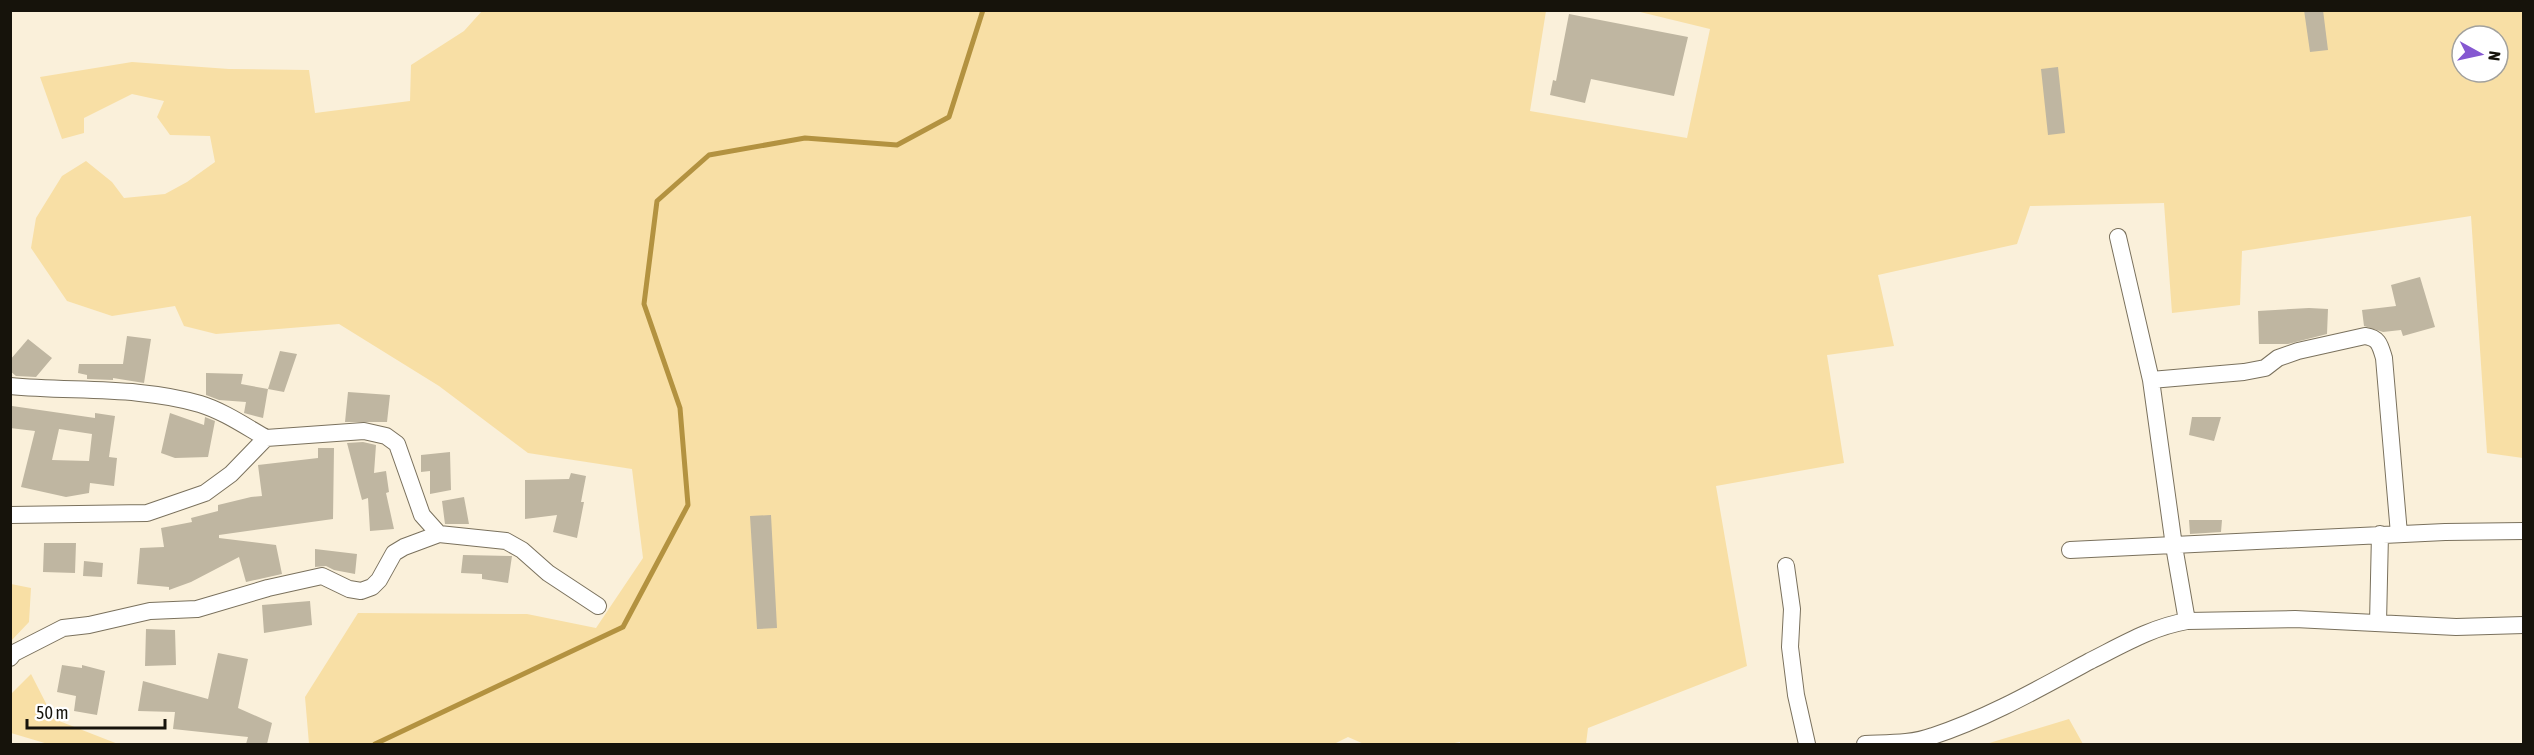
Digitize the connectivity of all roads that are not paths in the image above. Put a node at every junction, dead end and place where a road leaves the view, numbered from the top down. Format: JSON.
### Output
{"nodes":[{"id":1,"x":2118,"y":237,"type":"dead end"},
{"id":2,"x":2151,"y":380,"type":"junction"},
{"id":3,"x":10,"y":386,"type":"edge"},
{"id":4,"x":266,"y":438,"type":"junction"},
{"id":5,"x":10,"y":514,"type":"edge"},
{"id":6,"x":2523,"y":531,"type":"edge"},
{"id":7,"x":439,"y":534,"type":"junction"},
{"id":8,"x":2380,"y":534,"type":"junction"},
{"id":9,"x":2399,"y":534,"type":"junction"},
{"id":10,"x":2174,"y":546,"type":"junction"},
{"id":11,"x":2070,"y":550,"type":"dead end"},
{"id":12,"x":1786,"y":566,"type":"dead end"},
{"id":13,"x":598,"y":606,"type":"dead end"},
{"id":14,"x":2187,"y":621,"type":"junction"},
{"id":15,"x":2378,"y":623,"type":"junction"},
{"id":16,"x":2523,"y":625,"type":"edge"},
{"id":17,"x":10,"y":658,"type":"edge"},
{"id":18,"x":1807,"y":744,"type":"edge"},
{"id":19,"x":1865,"y":744,"type":"edge"}],
"edges":[{"from":1,"to":2,"type":"street"},
{"from":2,"to":9,"type":"street"},
{"from":2,"to":10,"type":"street"},
{"from":3,"to":4,"type":"street"},
{"from":4,"to":5,"type":"street"},
{"from":4,"to":7,"type":"street"},
{"from":6,"to":9,"type":"street"},
{"from":7,"to":13,"type":"street"},
{"from":7,"to":17,"type":"street"},
{"from":8,"to":9,"type":"street"},
{"from":8,"to":10,"type":"street"},
{"from":8,"to":15,"type":"street"},
{"from":10,"to":11,"type":"street"},
{"from":10,"to":14,"type":"street"},
{"from":12,"to":18,"type":"street"},
{"from":14,"to":15,"type":"street"},
{"from":14,"to":19,"type":"street"},
{"from":15,"to":16,"type":"street"}]}
